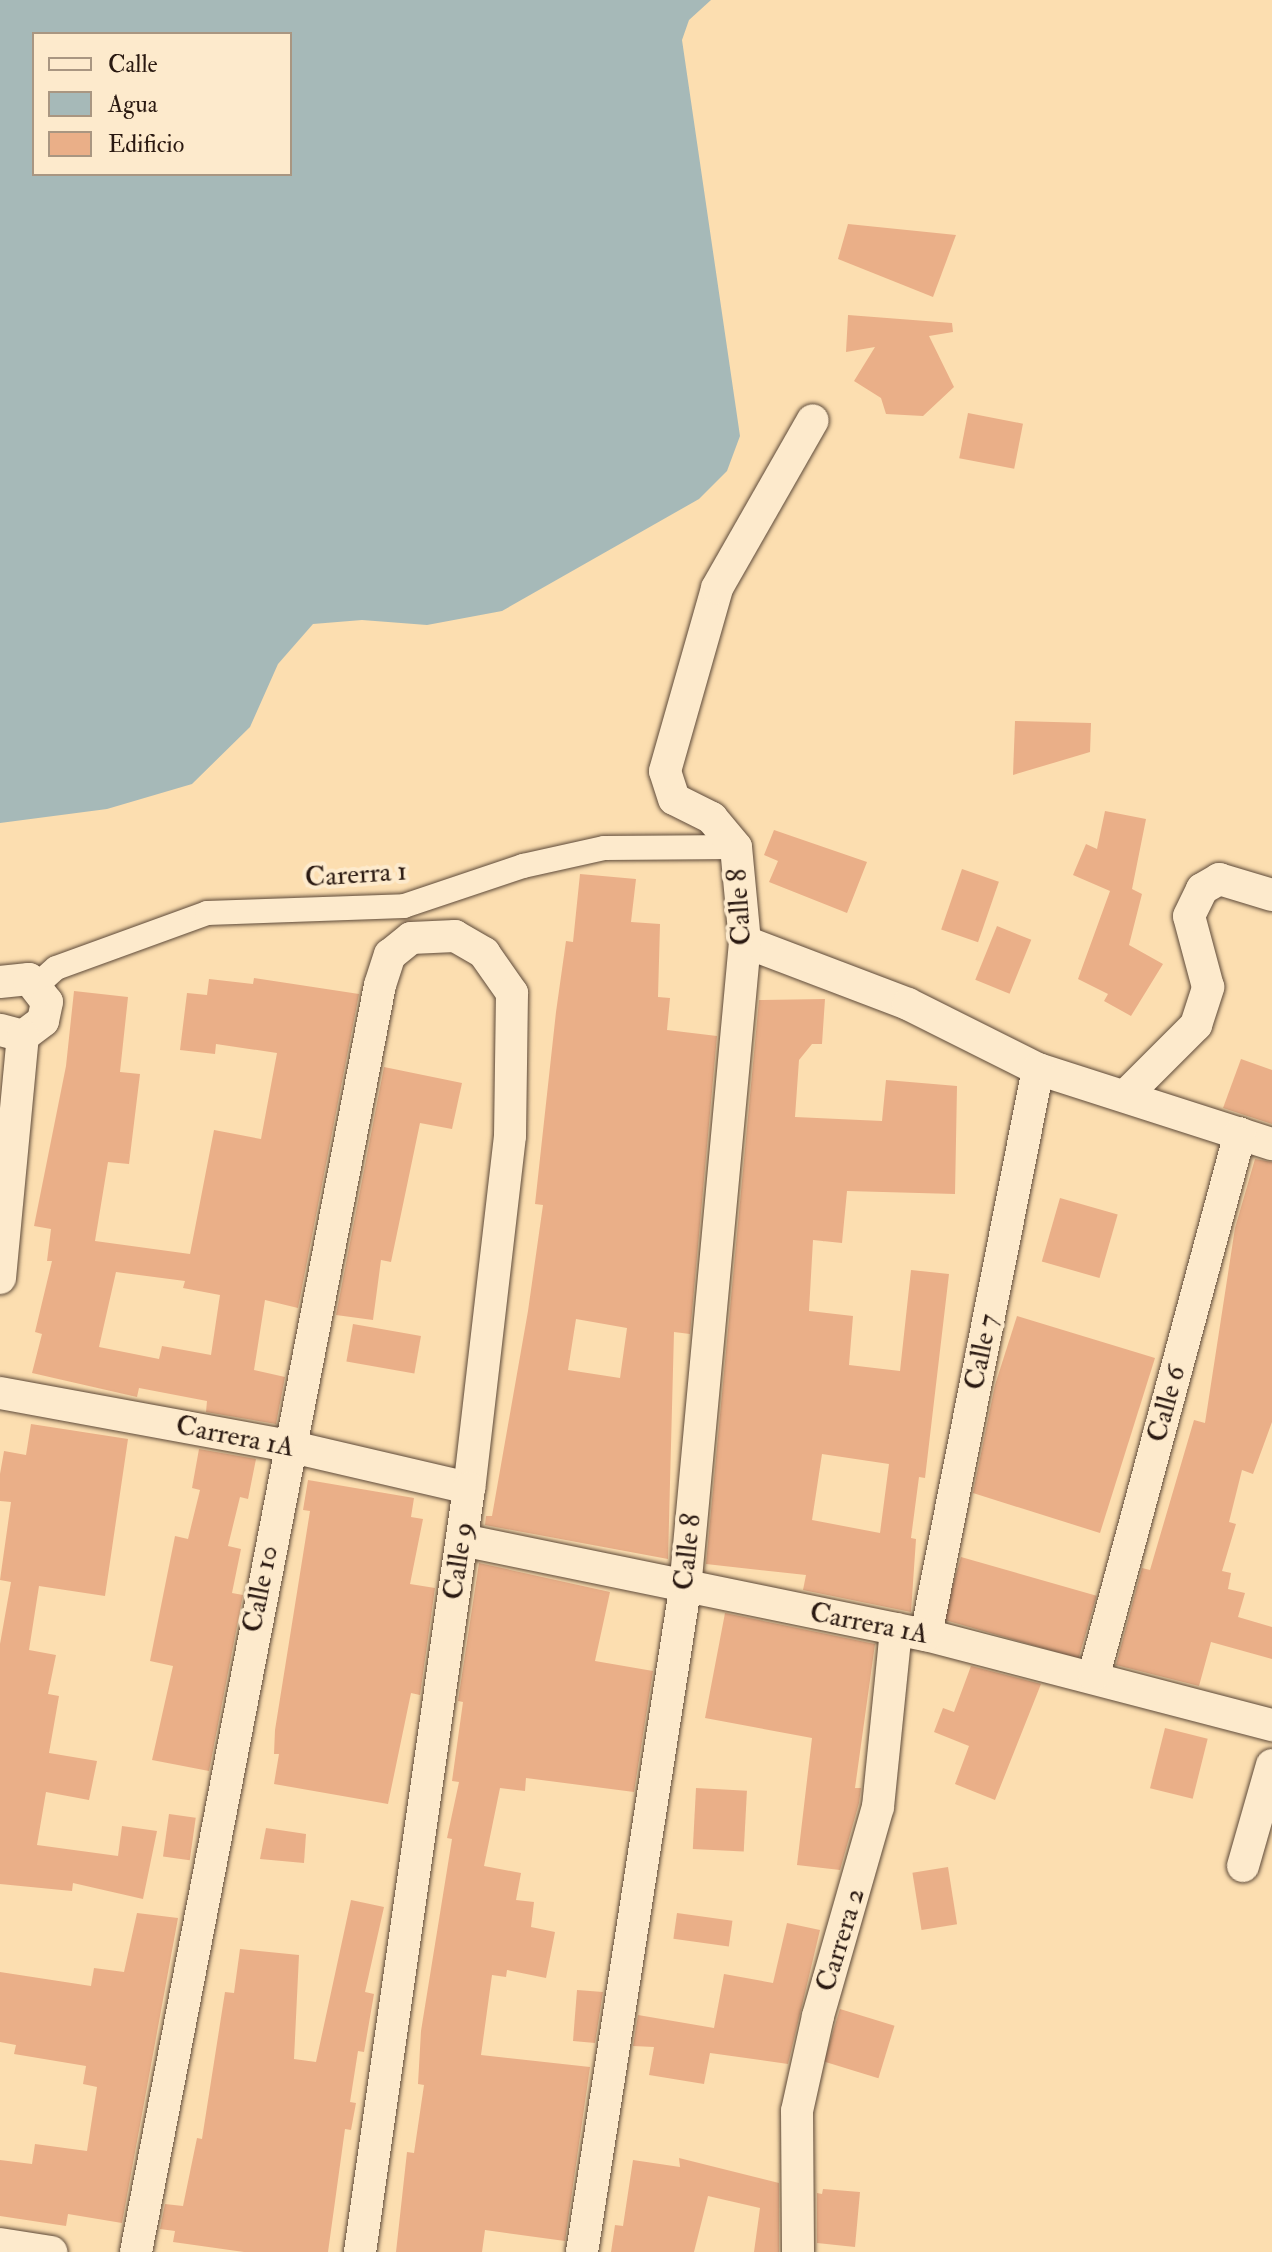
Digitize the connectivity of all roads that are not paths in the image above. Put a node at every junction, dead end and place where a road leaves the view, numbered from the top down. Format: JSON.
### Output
{"nodes":[{"id":1,"x":813,"y":420,"type":"dead end"},
{"id":2,"x":736,"y":847,"type":"junction"},
{"id":3,"x":1272,"y":895,"type":"edge"},
{"id":4,"x":411,"y":938,"type":"joint"},
{"id":5,"x":745,"y":942,"type":"junction"},
{"id":6,"x":0,"y":982,"type":"edge"},
{"id":7,"x":37,"y":985,"type":"junction"},
{"id":8,"x":11,"y":1033,"type":"edge"},
{"id":9,"x":1038,"y":1069,"type":"junction"},
{"id":10,"x":1127,"y":1094,"type":"junction"},
{"id":11,"x":1240,"y":1133,"type":"junction"},
{"id":12,"x":1272,"y":1144,"type":"edge"},
{"id":13,"x":0,"y":1278,"type":"edge"},
{"id":14,"x":0,"y":1393,"type":"edge"},
{"id":15,"x":288,"y":1446,"type":"junction"},
{"id":16,"x":469,"y":1488,"type":"junction"},
{"id":17,"x":462,"y":1540,"type":"junction"},
{"id":18,"x":685,"y":1589,"type":"junction"},
{"id":19,"x":911,"y":1632,"type":"junction"},
{"id":20,"x":1094,"y":1675,"type":"junction"},
{"id":21,"x":1272,"y":1725,"type":"edge"},
{"id":22,"x":1272,"y":1765,"type":"edge"},
{"id":23,"x":1243,"y":1866,"type":"dead end"},
{"id":24,"x":0,"y":2244,"type":"edge"},
{"id":25,"x":51,"y":2252,"type":"edge"},
{"id":26,"x":136,"y":2252,"type":"edge"},
{"id":27,"x":360,"y":2252,"type":"edge"},
{"id":28,"x":582,"y":2252,"type":"edge"},
{"id":29,"x":798,"y":2252,"type":"edge"}],
"edges":[{"from":1,"to":2,"type":"street"},
{"from":2,"to":5,"type":"street","name":"Calle 8"},
{"from":2,"to":7,"type":"street","name":"Carerra 1"},
{"from":3,"to":10,"type":"street"},
{"from":4,"to":15,"type":"street","name":"Calle 10"},
{"from":4,"to":16,"type":"street","name":"Calle 9"},
{"from":5,"to":9,"type":"street"},
{"from":5,"to":18,"type":"street","name":"Calle 8"},
{"from":6,"to":7,"type":"street"},
{"from":7,"to":8,"type":"street"},
{"from":8,"to":13,"type":"street"},
{"from":9,"to":10,"type":"street"},
{"from":9,"to":19,"type":"street","name":"Calle 7"},
{"from":10,"to":11,"type":"street"},
{"from":11,"to":12,"type":"street"},
{"from":11,"to":20,"type":"street","name":"Calle 6"},
{"from":14,"to":15,"type":"street","name":"Carrera 1A"},
{"from":15,"to":16,"type":"street","name":"Carrera 1A"},
{"from":15,"to":26,"type":"street","name":"Calle 10"},
{"from":16,"to":17,"type":"street","name":"Calle 9"},
{"from":17,"to":18,"type":"street","name":"Carrera 1A"},
{"from":17,"to":27,"type":"street","name":"Calle 9"},
{"from":18,"to":19,"type":"street","name":"Carrera 1A"},
{"from":18,"to":28,"type":"street","name":"Calle 8"},
{"from":19,"to":20,"type":"street","name":"Carrera 1A"},
{"from":19,"to":29,"type":"street","name":"Carrera 2"},
{"from":20,"to":21,"type":"street","name":"Carrera 1A"},
{"from":22,"to":23,"type":"street"},
{"from":24,"to":25,"type":"street"}]}
